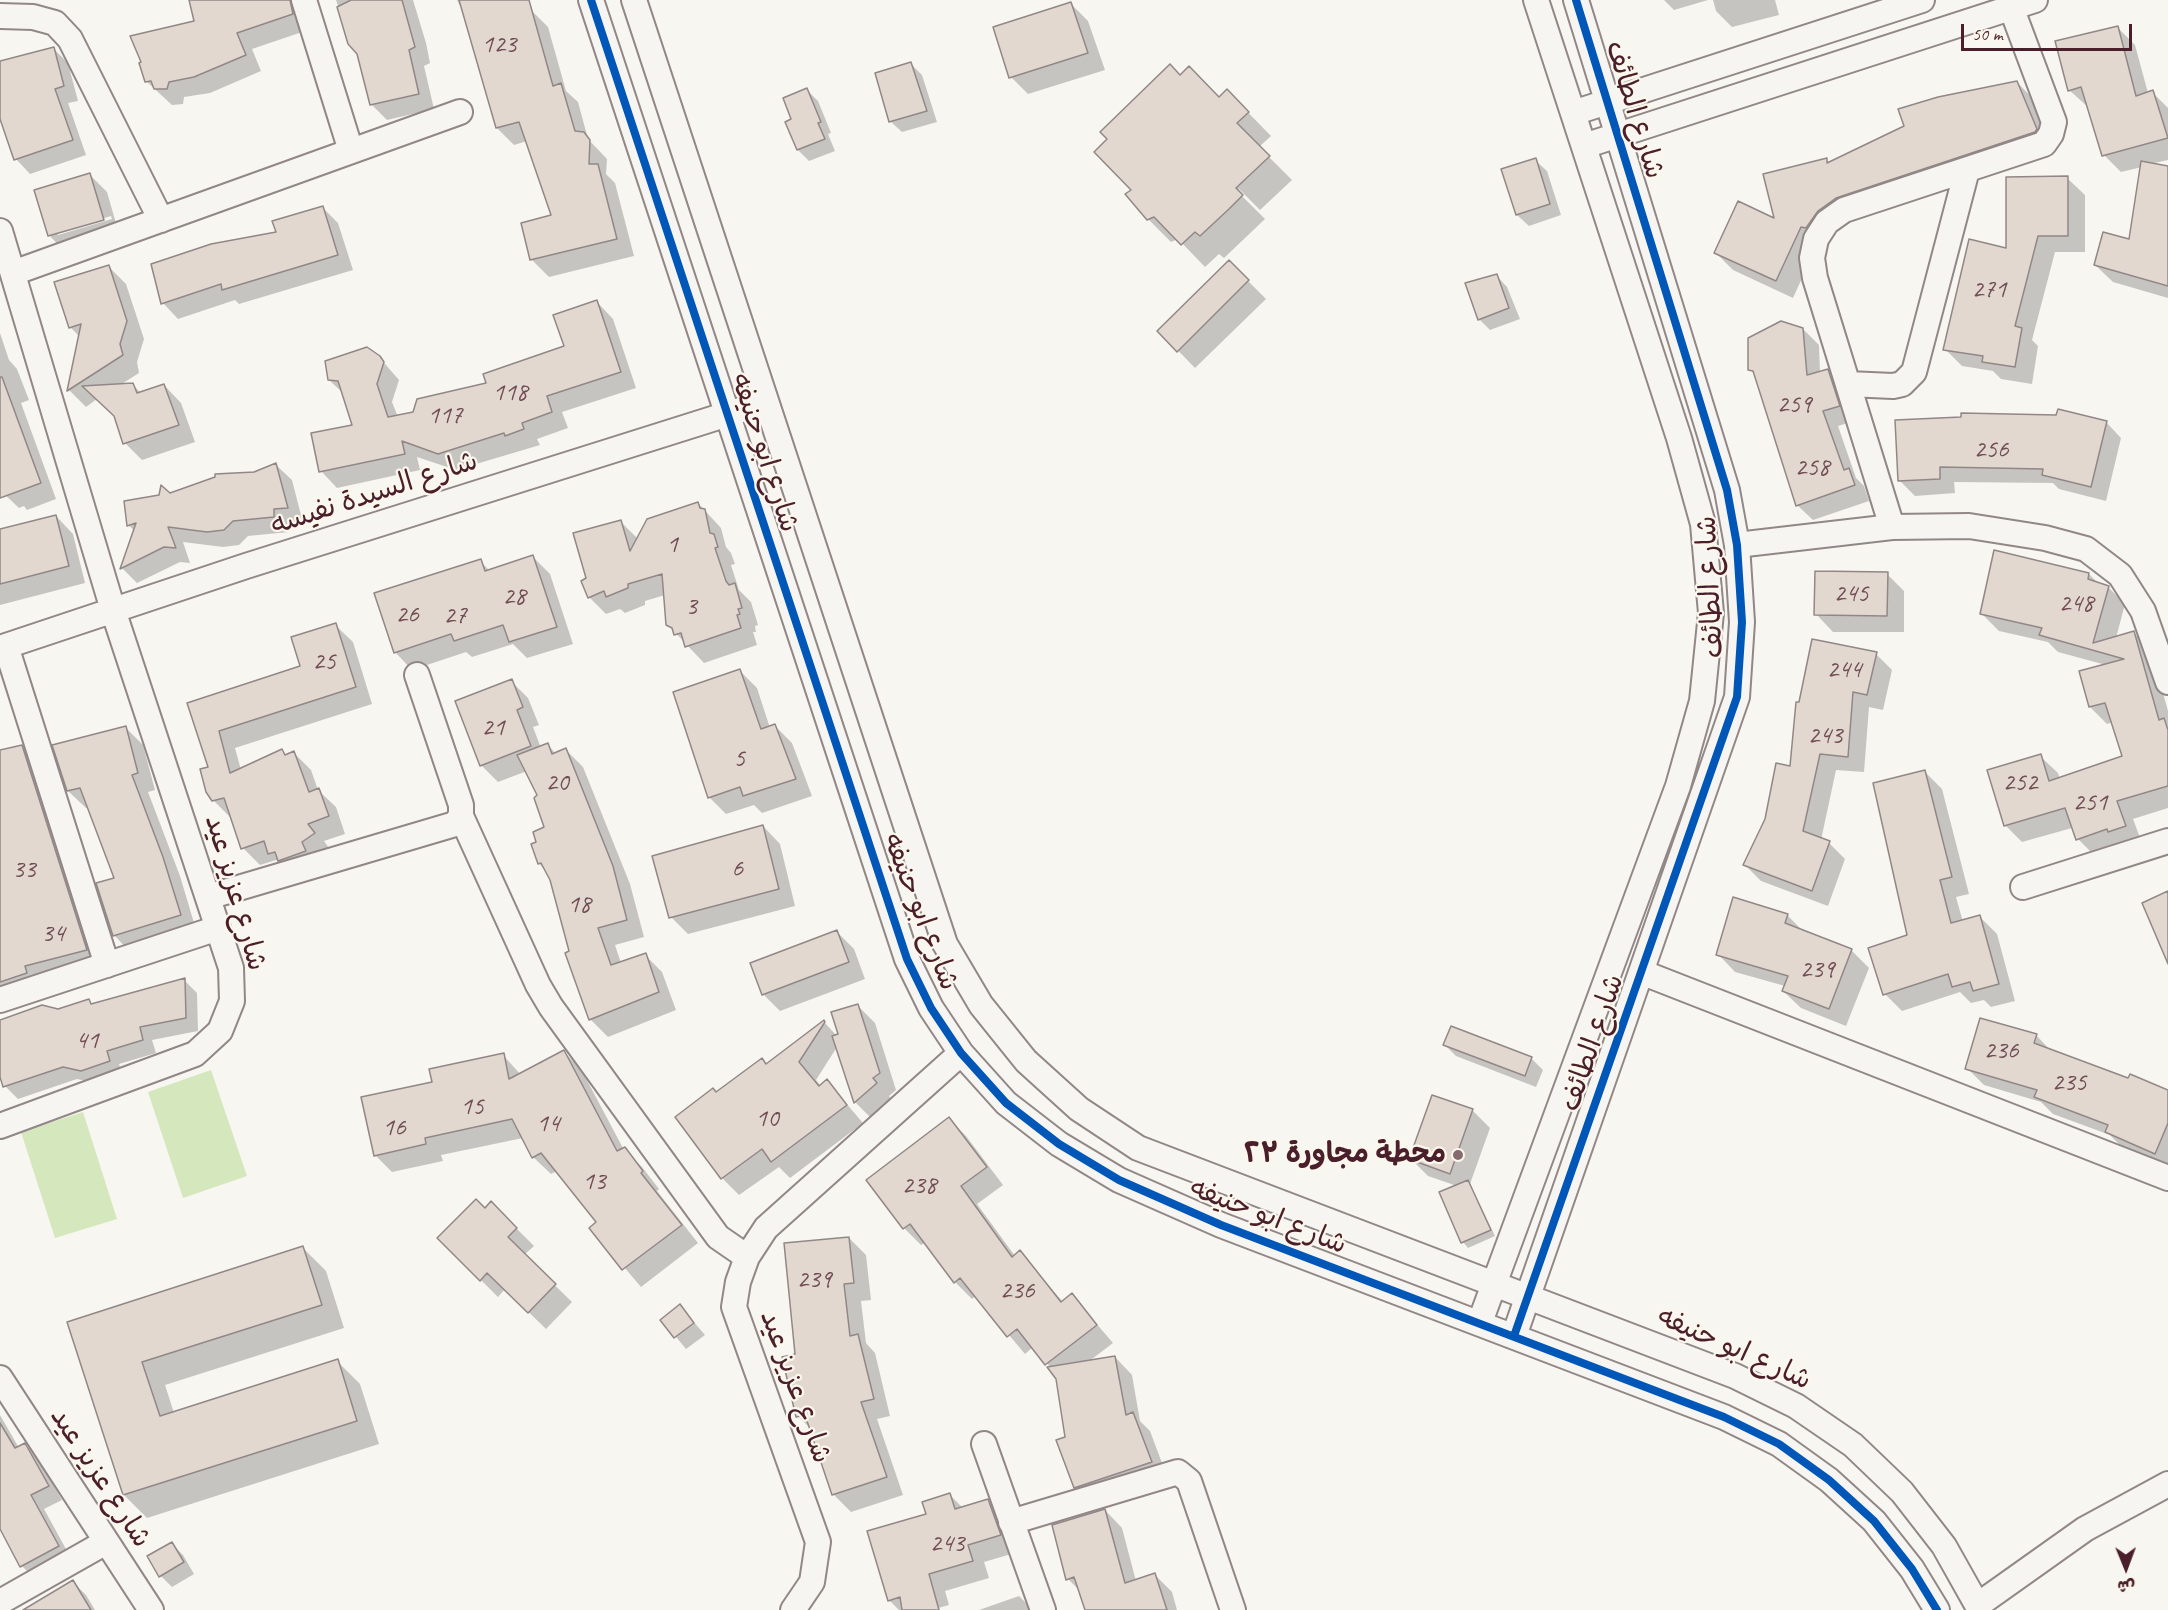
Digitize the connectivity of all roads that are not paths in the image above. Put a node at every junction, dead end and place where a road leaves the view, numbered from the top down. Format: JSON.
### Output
{"nodes":[{"id":1,"x":304,"y":0,"type":"edge"},
{"id":2,"x":591,"y":0,"type":"edge"},
{"id":3,"x":634,"y":0,"type":"edge"},
{"id":4,"x":1536,"y":0,"type":"edge"},
{"id":5,"x":1576,"y":0,"type":"edge"},
{"id":6,"x":1922,"y":0,"type":"edge"},
{"id":7,"x":2035,"y":0,"type":"edge"},
{"id":8,"x":2011,"y":7,"type":"junction"},
{"id":9,"x":0,"y":16,"type":"edge"},
{"id":10,"x":1608,"y":102,"type":"junction"},
{"id":11,"x":460,"y":112,"type":"dead end"},
{"id":12,"x":1573,"y":113,"type":"junction"},
{"id":13,"x":1619,"y":135,"type":"junction"},
{"id":14,"x":1584,"y":146,"type":"junction"},
{"id":15,"x":351,"y":151,"type":"junction"},
{"id":16,"x":1967,"y":170,"type":"junction"},
{"id":17,"x":161,"y":220,"type":"junction"},
{"id":18,"x":1,"y":239,"type":"edge"},
{"id":19,"x":13,"y":273,"type":"junction"},
{"id":20,"x":1848,"y":384,"type":"junction"},
{"id":21,"x":766,"y":402,"type":"junction"},
{"id":22,"x":728,"y":414,"type":"junction"},
{"id":23,"x":1892,"y":527,"type":"junction"},
{"id":24,"x":1737,"y":545,"type":"junction"},
{"id":25,"x":113,"y":610,"type":"junction"},
{"id":26,"x":3,"y":647,"type":"edge"},
{"id":27,"x":417,"y":675,"type":"dead end"},
{"id":28,"x":2168,"y":682,"type":"edge"},
{"id":29,"x":461,"y":816,"type":"junction"},
{"id":30,"x":2168,"y":842,"type":"edge"},
{"id":31,"x":2023,"y":887,"type":"dead end"},
{"id":32,"x":208,"y":897,"type":"junction"},
{"id":33,"x":218,"y":928,"type":"junction"},
{"id":34,"x":107,"y":965,"type":"junction"},
{"id":35,"x":1641,"y":972,"type":"junction"},
{"id":36,"x":0,"y":1000,"type":"edge"},
{"id":37,"x":961,"y":1053,"type":"junction"},
{"id":38,"x":0,"y":1126,"type":"edge"},
{"id":39,"x":2168,"y":1178,"type":"edge"},
{"id":40,"x":747,"y":1257,"type":"junction"},
{"id":41,"x":1494,"y":1285,"type":"junction"},
{"id":42,"x":1528,"y":1297,"type":"junction"},
{"id":43,"x":1480,"y":1322,"type":"junction"},
{"id":44,"x":1514,"y":1336,"type":"junction"},
{"id":45,"x":0,"y":1378,"type":"edge"},
{"id":46,"x":984,"y":1444,"type":"dead end"},
{"id":47,"x":2168,"y":1484,"type":"edge"},
{"id":48,"x":1011,"y":1522,"type":"junction"},
{"id":49,"x":106,"y":1542,"type":"junction"},
{"id":50,"x":2,"y":1596,"type":"edge"},
{"id":51,"x":1979,"y":1607,"type":"edge"},
{"id":52,"x":151,"y":1610,"type":"edge"},
{"id":53,"x":794,"y":1610,"type":"edge"},
{"id":54,"x":1042,"y":1610,"type":"edge"},
{"id":55,"x":1233,"y":1610,"type":"edge"},
{"id":56,"x":1937,"y":1610,"type":"edge"}],
"edges":[{"from":1,"to":15,"type":"street"},
{"from":2,"to":22,"type":"street","name":"شارع ابو حنيفه"},
{"from":3,"to":21,"type":"street","name":"شارع ابو حنيفه"},
{"from":4,"to":12,"type":"street","name":"شارع الطائف"},
{"from":5,"to":10,"type":"street","name":"شارع الطائف"},
{"from":6,"to":10,"type":"street"},
{"from":7,"to":8,"type":"street"},
{"from":8,"to":13,"type":"street"},
{"from":8,"to":16,"type":"street"},
{"from":9,"to":17,"type":"street"},
{"from":10,"to":12,"type":"street"},
{"from":10,"to":13,"type":"street","name":"شارع الطائف"},
{"from":11,"to":15,"type":"street"},
{"from":12,"to":14,"type":"street","name":"شارع الطائف"},
{"from":13,"to":14,"type":"street"},
{"from":13,"to":24,"type":"street","name":"شارع الطائف"},
{"from":14,"to":41,"type":"street","name":"شارع الطائف"},
{"from":15,"to":17,"type":"street"},
{"from":16,"to":20,"type":"street"},
{"from":16,"to":20,"type":"street"},
{"from":17,"to":19,"type":"street"},
{"from":18,"to":19,"type":"street","name":"شارع عزيز عيد"},
{"from":19,"to":25,"type":"street","name":"شارع عزيز عيد"},
{"from":20,"to":23,"type":"street"},
{"from":21,"to":22,"type":"street","name":"شارع السيدة نفيسه"},
{"from":21,"to":41,"type":"street","name":"شارع ابو حنيفه"},
{"from":22,"to":25,"type":"street","name":"شارع السيدة نفيسه"},
{"from":22,"to":37,"type":"street","name":"شارع ابو حنيفه"},
{"from":23,"to":24,"type":"street"},
{"from":23,"to":28,"type":"street"},
{"from":24,"to":35,"type":"street","name":"شارع الطائف"},
{"from":25,"to":26,"type":"street","name":"شارع السيدة نفيسه"},
{"from":25,"to":32,"type":"street","name":"شارع عزيز عيد"},
{"from":26,"to":34,"type":"street"},
{"from":27,"to":29,"type":"street"},
{"from":29,"to":32,"type":"street"},
{"from":29,"to":40,"type":"street"},
{"from":30,"to":31,"type":"street"},
{"from":32,"to":33,"type":"street","name":"شارع عزيز عيد"},
{"from":33,"to":34,"type":"street"},
{"from":33,"to":38,"type":"street","name":"شارع عزيز عيد"},
{"from":34,"to":36,"type":"street"},
{"from":35,"to":39,"type":"street"},
{"from":35,"to":42,"type":"street","name":"شارع الطائف"},
{"from":37,"to":40,"type":"street","name":"شارع عزيز عيد"},
{"from":37,"to":43,"type":"street","name":"شارع ابو حنيفه"},
{"from":40,"to":53,"type":"street","name":"شارع عزيز عيد"},
{"from":41,"to":42,"type":"street","name":"شارع ابو حنيفه"},
{"from":41,"to":43,"type":"street","name":"شارع الطائف"},
{"from":42,"to":44,"type":"street","name":"شارع الطائف"},
{"from":42,"to":51,"type":"street","name":"شارع ابو حنيفه"},
{"from":43,"to":44,"type":"street","name":"شارع ابو حنيفه"},
{"from":44,"to":56,"type":"street","name":"شارع ابو حنيفه"},
{"from":45,"to":49,"type":"street","name":"شارع عزيز عيد"},
{"from":46,"to":48,"type":"street"},
{"from":47,"to":51,"type":"street"},
{"from":48,"to":54,"type":"street"},
{"from":48,"to":55,"type":"street"},
{"from":49,"to":50,"type":"street"},
{"from":49,"to":52,"type":"street","name":"شارع عزيز عيد"}]}
